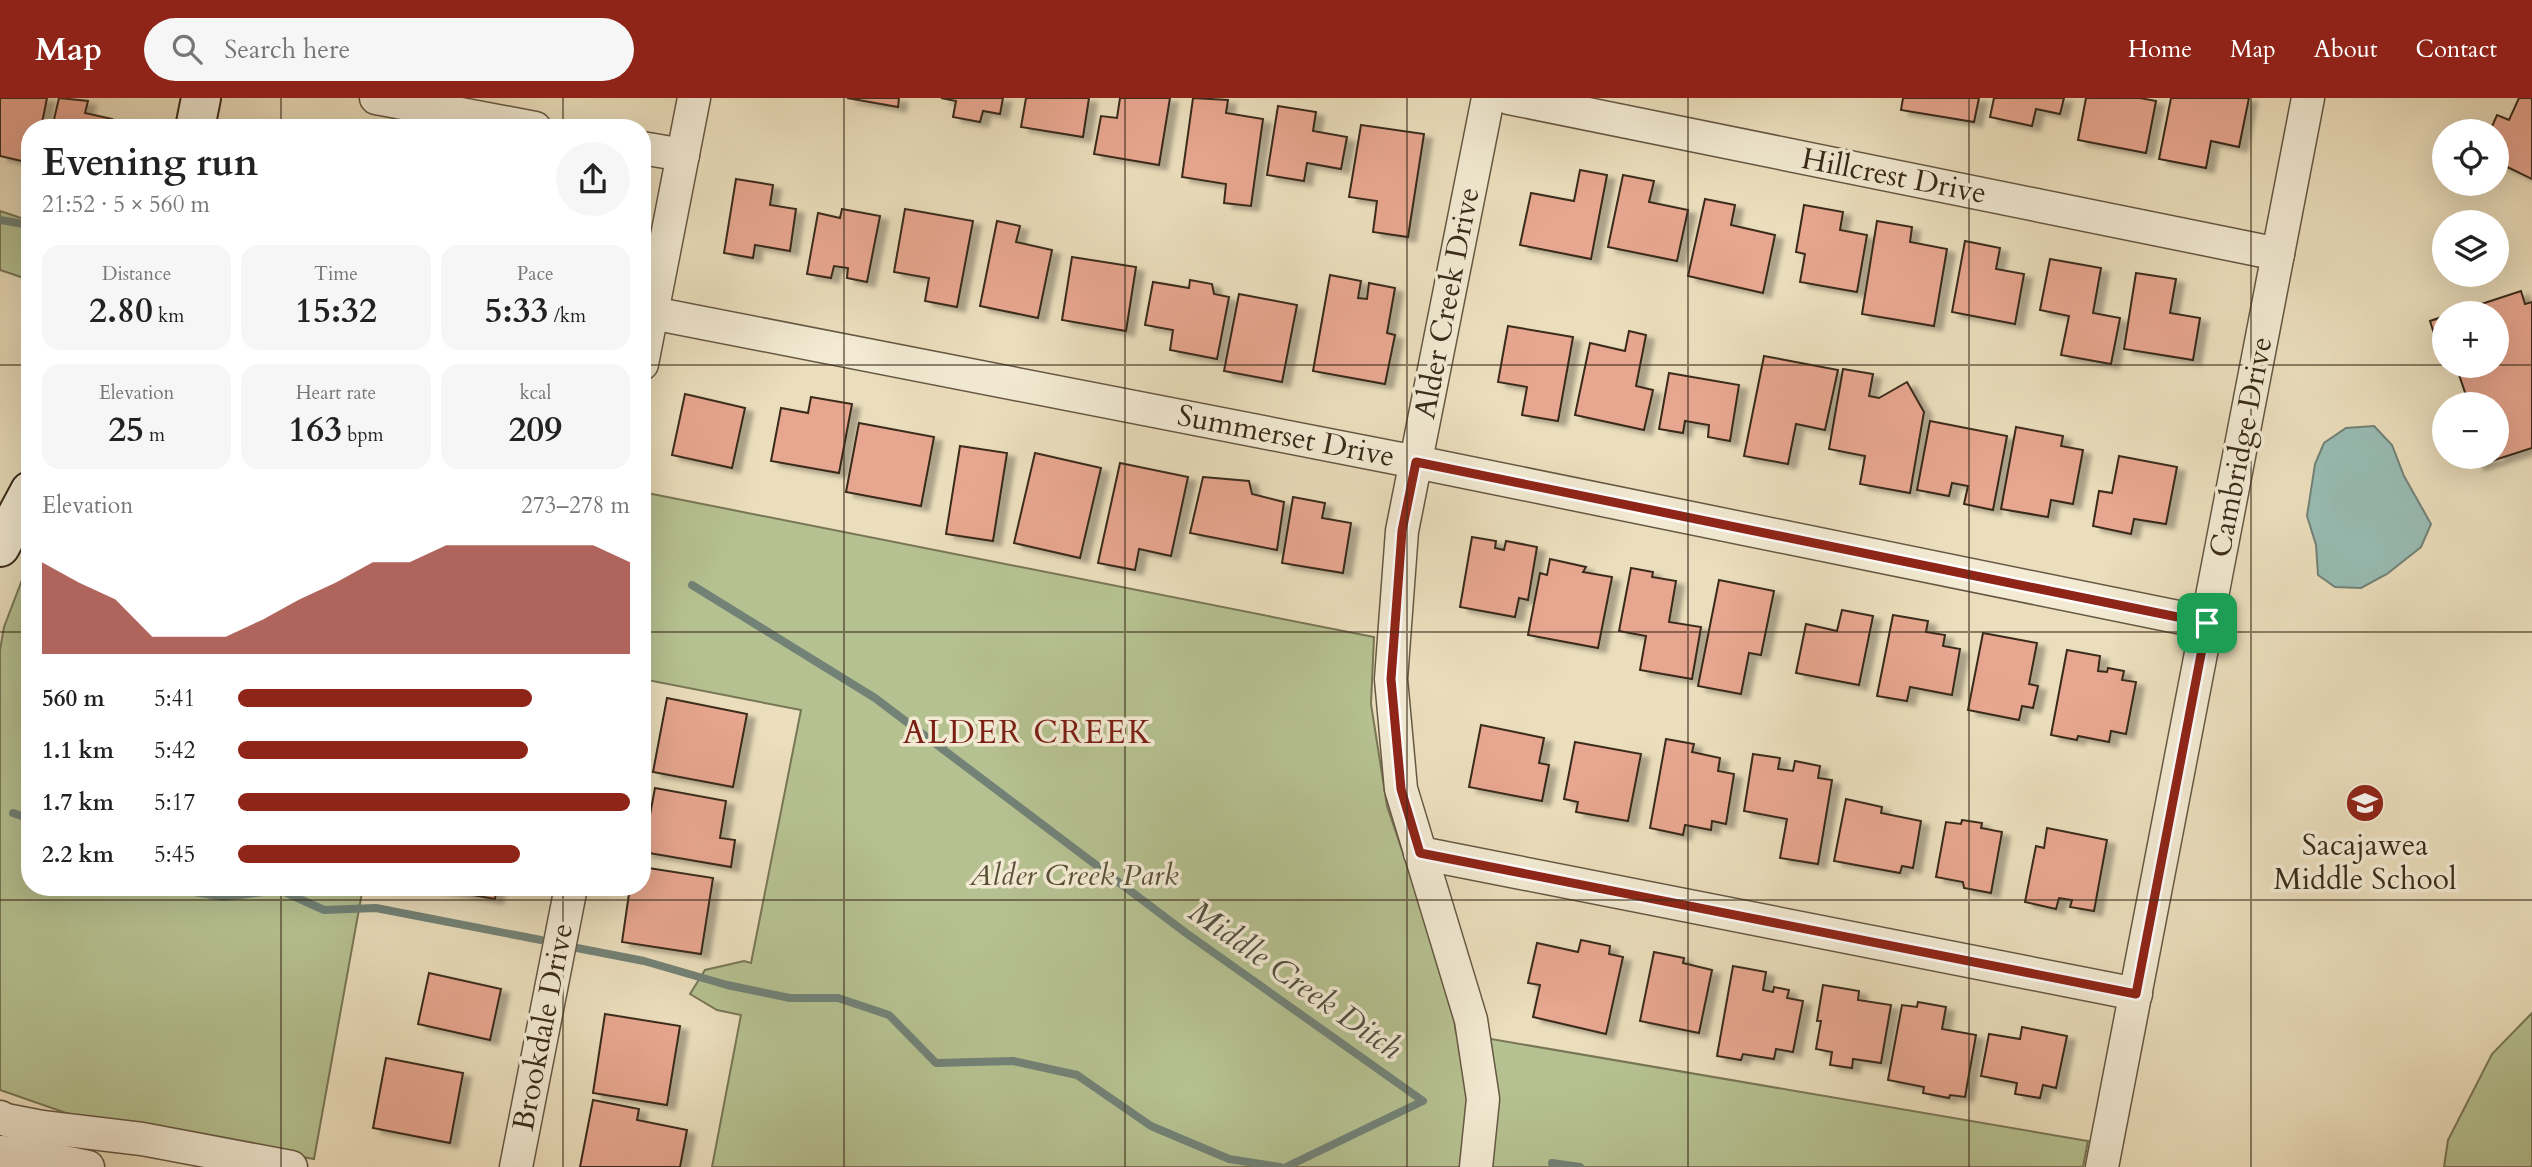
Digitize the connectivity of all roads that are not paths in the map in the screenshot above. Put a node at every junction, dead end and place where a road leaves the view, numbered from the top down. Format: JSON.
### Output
{"nodes":[{"id":1,"x":201,"y":98,"type":"edge"},
{"id":2,"x":376,"y":98,"type":"edge"},
{"id":3,"x":694,"y":98,"type":"edge"},
{"id":4,"x":1488,"y":98,"type":"edge"},
{"id":5,"x":1509,"y":98,"type":"edge"},
{"id":6,"x":2308,"y":98,"type":"edge"},
{"id":7,"x":197,"y":119,"type":"edge"},
{"id":8,"x":487,"y":119,"type":"edge"},
{"id":9,"x":651,"y":150,"type":"edge"},
{"id":10,"x":683,"y":155,"type":"junction"},
{"id":11,"x":2278,"y":254,"type":"junction"},
{"id":12,"x":652,"y":313,"type":"junction"},
{"id":13,"x":651,"y":318,"type":"edge"},
{"id":14,"x":1416,"y":462,"type":"junction"},
{"id":15,"x":21,"y":508,"type":"edge"},
{"id":16,"x":0,"y":547,"type":"edge"},
{"id":17,"x":2207,"y":623,"type":"junction"},
{"id":18,"x":1420,"y":853,"type":"junction"},
{"id":19,"x":569,"y":896,"type":"edge"},
{"id":20,"x":2136,"y":994,"type":"junction"},
{"id":21,"x":0,"y":1117,"type":"edge"},
{"id":22,"x":0,"y":1152,"type":"edge"},
{"id":23,"x":88,"y":1167,"type":"edge"},
{"id":24,"x":291,"y":1167,"type":"edge"},
{"id":25,"x":516,"y":1167,"type":"edge"},
{"id":26,"x":1476,"y":1167,"type":"edge"},
{"id":27,"x":2102,"y":1167,"type":"edge"}],
"edges":[{"from":1,"to":7,"type":"main road"},
{"from":2,"to":8,"type":"street"},
{"from":3,"to":10,"type":"street"},
{"from":4,"to":14,"type":"street","name":"Alder Creek Drive"},
{"from":5,"to":11,"type":"street","name":"Hillcrest Drive"},
{"from":6,"to":11,"type":"street","name":"Cambridge Drive"},
{"from":9,"to":10,"type":"street"},
{"from":10,"to":12,"type":"street"},
{"from":11,"to":17,"type":"street","name":"Cambridge Drive"},
{"from":12,"to":13,"type":"street"},
{"from":12,"to":14,"type":"street","name":"Summerset Drive"},
{"from":14,"to":17,"type":"street","name":"Summerset Drive"},
{"from":14,"to":18,"type":"street","name":"Alder Creek Drive"},
{"from":15,"to":16,"type":"main road"},
{"from":17,"to":20,"type":"street","name":"Cambridge Drive"},
{"from":18,"to":20,"type":"street"},
{"from":18,"to":26,"type":"street","name":"Alder Creek Drive"},
{"from":19,"to":25,"type":"street","name":"Brookdale Drive"},
{"from":20,"to":27,"type":"street","name":"Cambridge Drive"},
{"from":21,"to":24,"type":"street"},
{"from":22,"to":23,"type":"street"}]}
